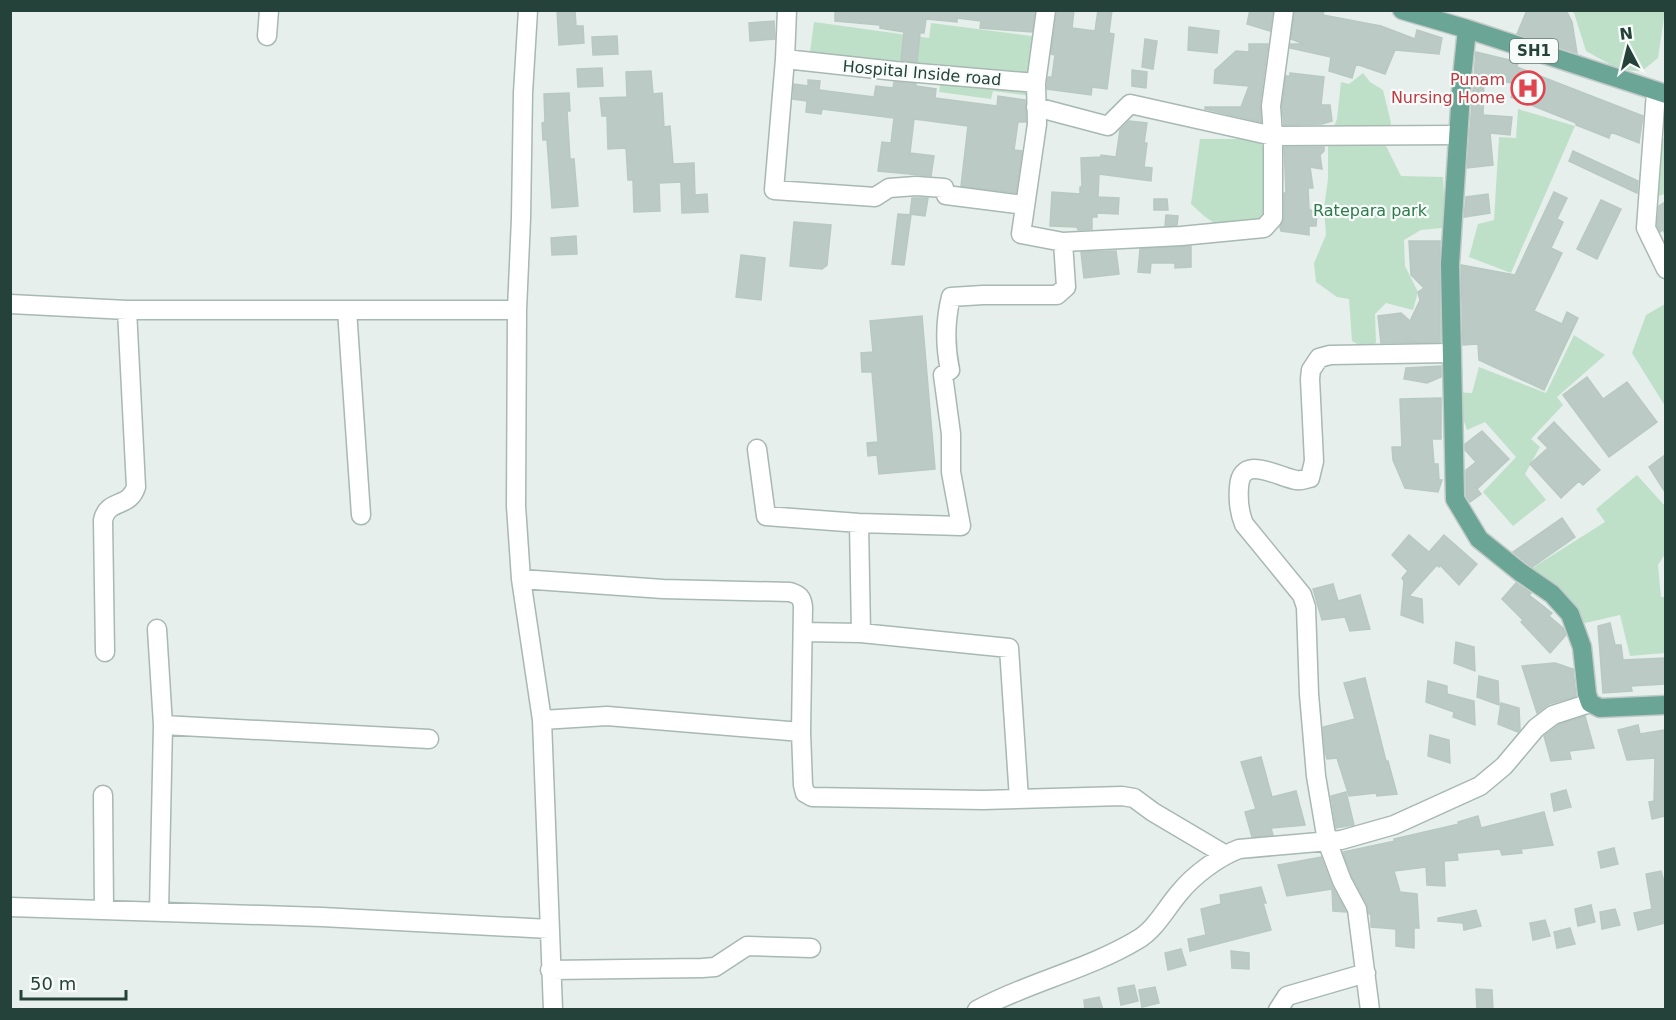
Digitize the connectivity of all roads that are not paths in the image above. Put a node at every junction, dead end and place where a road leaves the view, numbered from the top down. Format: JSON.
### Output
{"nodes":[{"id":1,"x":269,"y":10,"type":"edge"},
{"id":2,"x":528,"y":10,"type":"edge"},
{"id":3,"x":787,"y":10,"type":"edge"},
{"id":4,"x":1046,"y":10,"type":"edge"},
{"id":5,"x":1284,"y":10,"type":"edge"},
{"id":6,"x":1402,"y":10,"type":"edge"},
{"id":7,"x":1438,"y":15,"type":"edge"},
{"id":8,"x":1467,"y":29,"type":"junction"},
{"id":9,"x":267,"y":36,"type":"dead end"},
{"id":10,"x":785,"y":59,"type":"junction"},
{"id":11,"x":1036,"y":83,"type":"junction"},
{"id":12,"x":1661,"y":93,"type":"edge"},
{"id":13,"x":1036,"y":107,"type":"junction"},
{"id":14,"x":1458,"y":135,"type":"junction"},
{"id":15,"x":1274,"y":136,"type":"junction"},
{"id":16,"x":1024,"y":205,"type":"junction"},
{"id":17,"x":1063,"y":242,"type":"junction"},
{"id":18,"x":1665,"y":269,"type":"edge"},
{"id":19,"x":10,"y":304,"type":"edge"},
{"id":20,"x":127,"y":310,"type":"junction"},
{"id":21,"x":347,"y":310,"type":"junction"},
{"id":22,"x":517,"y":310,"type":"junction"},
{"id":23,"x":1451,"y":353,"type":"junction"},
{"id":24,"x":757,"y":449,"type":"dead end"},
{"id":25,"x":361,"y":515,"type":"dead end"},
{"id":26,"x":859,"y":523,"type":"junction"},
{"id":27,"x":521,"y":579,"type":"junction"},
{"id":28,"x":157,"y":629,"type":"dead end"},
{"id":29,"x":803,"y":632,"type":"junction"},
{"id":30,"x":861,"y":633,"type":"junction"},
{"id":31,"x":105,"y":652,"type":"dead end"},
{"id":32,"x":1590,"y":703,"type":"junction"},
{"id":33,"x":1665,"y":705,"type":"edge"},
{"id":34,"x":542,"y":720,"type":"junction"},
{"id":35,"x":163,"y":725,"type":"junction"},
{"id":36,"x":801,"y":732,"type":"junction"},
{"id":37,"x":429,"y":738,"type":"dead end"},
{"id":38,"x":103,"y":795,"type":"dead end"},
{"id":39,"x":1019,"y":799,"type":"junction"},
{"id":40,"x":1328,"y":841,"type":"junction"},
{"id":41,"x":1224,"y":854,"type":"junction"},
{"id":42,"x":10,"y":907,"type":"edge"},
{"id":43,"x":104,"y":909,"type":"junction"},
{"id":44,"x":159,"y":911,"type":"junction"},
{"id":45,"x":549,"y":929,"type":"junction"},
{"id":46,"x":811,"y":948,"type":"dead end"},
{"id":47,"x":550,"y":970,"type":"junction"},
{"id":48,"x":1366,"y":973,"type":"junction"},
{"id":49,"x":553,"y":1010,"type":"edge"},
{"id":50,"x":977,"y":1010,"type":"edge"},
{"id":51,"x":1278,"y":1010,"type":"edge"},
{"id":52,"x":1370,"y":1010,"type":"edge"}],
"edges":[{"from":1,"to":9,"type":"street"},
{"from":2,"to":22,"type":"street"},
{"from":3,"to":10,"type":"street"},
{"from":4,"to":11,"type":"street"},
{"from":5,"to":15,"type":"street"},
{"from":6,"to":7,"type":"main road","number":"SH1"},
{"from":7,"to":8,"type":"main road","number":"SH1"},
{"from":8,"to":12,"type":"main road","number":"SH1"},
{"from":8,"to":14,"type":"main road"},
{"from":10,"to":11,"type":"street","name":"Hospital Inside road"},
{"from":10,"to":16,"type":"street"},
{"from":11,"to":13,"type":"street"},
{"from":12,"to":18,"type":"street"},
{"from":13,"to":15,"type":"street"},
{"from":13,"to":16,"type":"street"},
{"from":14,"to":15,"type":"street"},
{"from":14,"to":23,"type":"main road"},
{"from":15,"to":17,"type":"street"},
{"from":16,"to":17,"type":"street"},
{"from":17,"to":26,"type":"street"},
{"from":19,"to":20,"type":"street"},
{"from":20,"to":21,"type":"street"},
{"from":20,"to":31,"type":"street"},
{"from":21,"to":22,"type":"street"},
{"from":21,"to":25,"type":"street"},
{"from":22,"to":27,"type":"street"},
{"from":23,"to":32,"type":"main road"},
{"from":23,"to":40,"type":"street"},
{"from":24,"to":26,"type":"street"},
{"from":26,"to":30,"type":"street"},
{"from":27,"to":29,"type":"street"},
{"from":27,"to":34,"type":"street"},
{"from":28,"to":35,"type":"street"},
{"from":29,"to":30,"type":"street"},
{"from":29,"to":36,"type":"street"},
{"from":30,"to":39,"type":"street"},
{"from":32,"to":33,"type":"main road"},
{"from":32,"to":40,"type":"street"},
{"from":34,"to":36,"type":"street"},
{"from":34,"to":45,"type":"street"},
{"from":35,"to":37,"type":"street"},
{"from":35,"to":44,"type":"street"},
{"from":36,"to":39,"type":"street"},
{"from":38,"to":43,"type":"street"},
{"from":39,"to":41,"type":"street"},
{"from":40,"to":41,"type":"street"},
{"from":40,"to":48,"type":"street"},
{"from":41,"to":50,"type":"street"},
{"from":42,"to":43,"type":"street"},
{"from":43,"to":44,"type":"street"},
{"from":44,"to":45,"type":"street"},
{"from":45,"to":47,"type":"street"},
{"from":46,"to":47,"type":"street"},
{"from":47,"to":49,"type":"street"},
{"from":48,"to":51,"type":"street"},
{"from":48,"to":52,"type":"street"}]}
